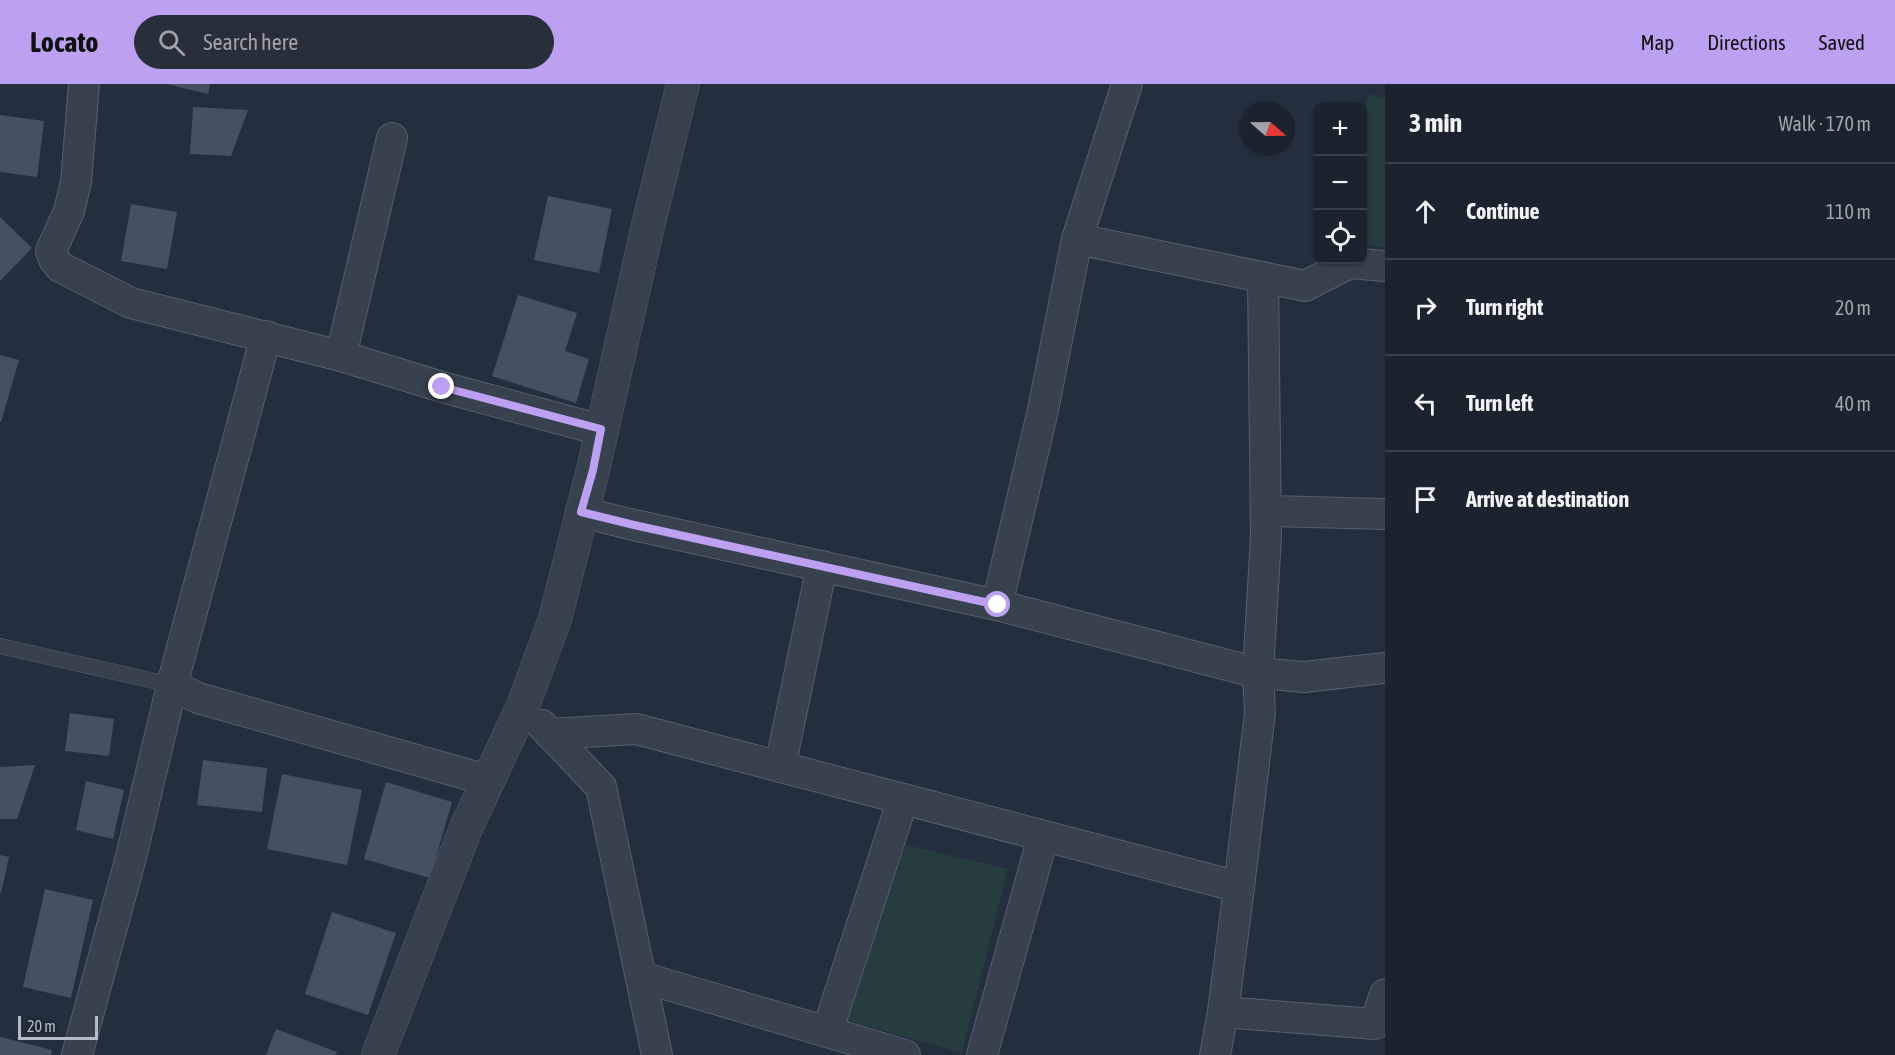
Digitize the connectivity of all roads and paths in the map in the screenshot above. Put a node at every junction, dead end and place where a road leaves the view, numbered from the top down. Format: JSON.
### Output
{"nodes":[{"id":1,"x":84,"y":84,"type":"edge"},
{"id":2,"x":683,"y":84,"type":"edge"},
{"id":3,"x":1127,"y":84,"type":"edge"},
{"id":4,"x":393,"y":138,"type":"dead end"},
{"id":5,"x":1077,"y":238,"type":"junction"},
{"id":6,"x":1385,"y":266,"type":"edge"},
{"id":7,"x":1263,"y":277,"type":"junction"},
{"id":8,"x":266,"y":336,"type":"junction"},
{"id":9,"x":341,"y":356,"type":"junction"},
{"id":10,"x":601,"y":429,"type":"junction"},
{"id":11,"x":1266,"y":511,"type":"junction"},
{"id":12,"x":581,"y":512,"type":"junction"},
{"id":13,"x":1385,"y":514,"type":"edge"},
{"id":14,"x":822,"y":566,"type":"junction"},
{"id":15,"x":998,"y":605,"type":"junction"},
{"id":16,"x":0,"y":646,"type":"edge"},
{"id":17,"x":1385,"y":668,"type":"edge"},
{"id":18,"x":1258,"y":673,"type":"junction"},
{"id":19,"x":172,"y":685,"type":"junction"},
{"id":20,"x":523,"y":706,"type":"junction"},
{"id":21,"x":550,"y":734,"type":"junction"},
{"id":22,"x":780,"y":767,"type":"junction"},
{"id":23,"x":487,"y":780,"type":"junction"},
{"id":24,"x":903,"y":800,"type":"junction"},
{"id":25,"x":1044,"y":837,"type":"junction"},
{"id":26,"x":1239,"y":887,"type":"junction"},
{"id":27,"x":641,"y":977,"type":"junction"},
{"id":28,"x":1385,"y":994,"type":"edge"},
{"id":29,"x":1222,"y":1012,"type":"junction"},
{"id":30,"x":1380,"y":1025,"type":"edge"},
{"id":31,"x":828,"y":1032,"type":"junction"},
{"id":32,"x":77,"y":1055,"type":"edge"},
{"id":33,"x":378,"y":1055,"type":"edge"},
{"id":34,"x":657,"y":1055,"type":"edge"},
{"id":35,"x":905,"y":1055,"type":"edge"},
{"id":36,"x":982,"y":1055,"type":"edge"},
{"id":37,"x":1215,"y":1055,"type":"edge"}],
"edges":[{"from":1,"to":8,"type":"street"},
{"from":2,"to":10,"type":"street"},
{"from":3,"to":5,"type":"street"},
{"from":4,"to":9,"type":"street"},
{"from":5,"to":7,"type":"street"},
{"from":5,"to":15,"type":"street"},
{"from":6,"to":7,"type":"street"},
{"from":7,"to":11,"type":"street"},
{"from":8,"to":9,"type":"street"},
{"from":8,"to":19,"type":"street"},
{"from":9,"to":10,"type":"street"},
{"from":10,"to":12,"type":"street"},
{"from":11,"to":13,"type":"street"},
{"from":11,"to":18,"type":"street"},
{"from":12,"to":14,"type":"street"},
{"from":12,"to":20,"type":"street"},
{"from":14,"to":15,"type":"street"},
{"from":14,"to":22,"type":"street"},
{"from":15,"to":18,"type":"street"},
{"from":16,"to":19,"type":"lane"},
{"from":17,"to":18,"type":"street"},
{"from":18,"to":26,"type":"street"},
{"from":19,"to":23,"type":"street"},
{"from":19,"to":32,"type":"street"},
{"from":20,"to":21,"type":"street"},
{"from":20,"to":23,"type":"street"},
{"from":21,"to":22,"type":"street"},
{"from":21,"to":27,"type":"street"},
{"from":22,"to":24,"type":"street"},
{"from":23,"to":33,"type":"street"},
{"from":24,"to":25,"type":"street"},
{"from":24,"to":31,"type":"street"},
{"from":25,"to":26,"type":"street"},
{"from":25,"to":36,"type":"street"},
{"from":26,"to":29,"type":"street"},
{"from":27,"to":31,"type":"street"},
{"from":27,"to":34,"type":"street"},
{"from":28,"to":30,"type":"street"},
{"from":29,"to":30,"type":"street"},
{"from":29,"to":37,"type":"street"},
{"from":31,"to":35,"type":"street"}]}
